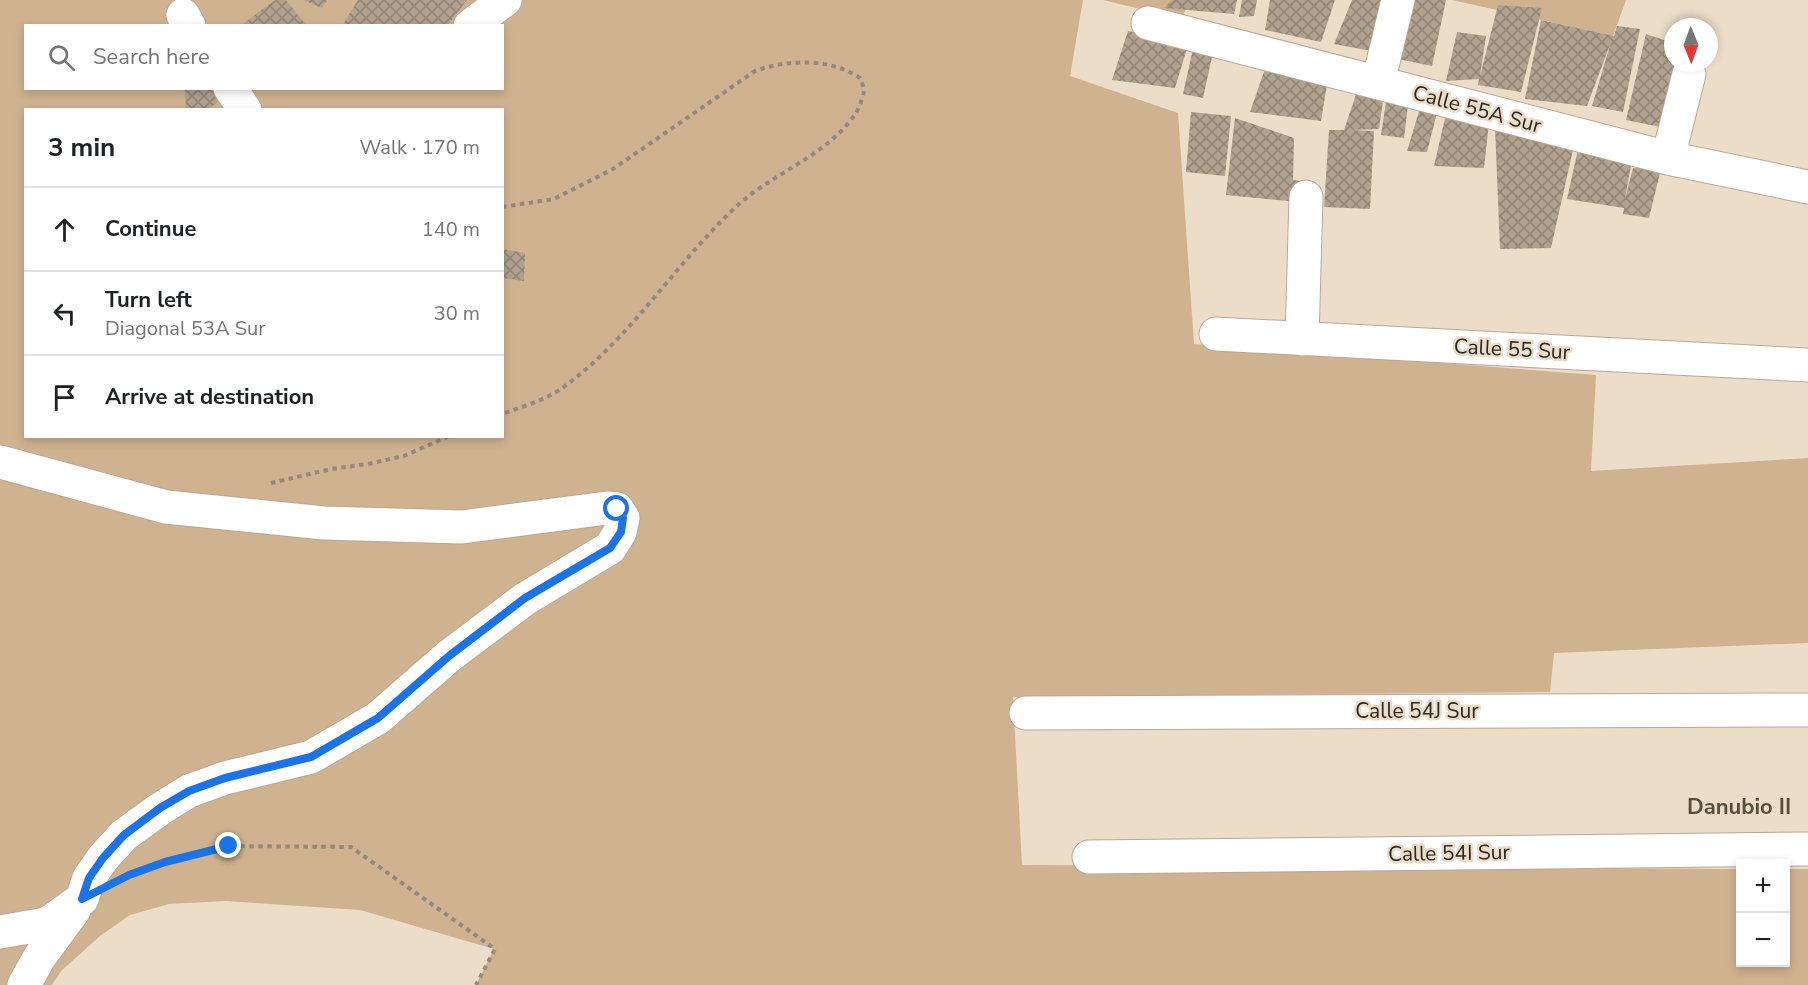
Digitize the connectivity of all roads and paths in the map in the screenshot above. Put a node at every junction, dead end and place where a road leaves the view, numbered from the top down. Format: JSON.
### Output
{"nodes":[{"id":1,"x":505,"y":0,"type":"edge"},
{"id":2,"x":1398,"y":0,"type":"edge"},
{"id":3,"x":1149,"y":23,"type":"dead end"},
{"id":4,"x":473,"y":24,"type":"edge"},
{"id":5,"x":1689,"y":74,"type":"dead end"},
{"id":6,"x":1378,"y":83,"type":"junction"},
{"id":7,"x":232,"y":90,"type":"edge"},
{"id":8,"x":259,"y":90,"type":"edge"},
{"id":9,"x":245,"y":108,"type":"edge"},
{"id":10,"x":248,"y":108,"type":"edge"},
{"id":11,"x":1668,"y":158,"type":"junction"},
{"id":12,"x":1808,"y":187,"type":"edge"},
{"id":13,"x":1306,"y":197,"type":"dead end"},
{"id":14,"x":504,"y":207,"type":"edge"},
{"id":15,"x":1216,"y":334,"type":"dead end"},
{"id":16,"x":1302,"y":339,"type":"junction"},
{"id":17,"x":1808,"y":365,"type":"edge"},
{"id":18,"x":504,"y":413,"type":"edge"},
{"id":19,"x":445,"y":438,"type":"edge"},
{"id":20,"x":0,"y":462,"type":"edge"},
{"id":21,"x":265,"y":484,"type":"dead end"},
{"id":22,"x":1808,"y":710,"type":"edge"},
{"id":23,"x":1026,"y":713,"type":"dead end"},
{"id":24,"x":1808,"y":849,"type":"edge"},
{"id":25,"x":1089,"y":857,"type":"dead end"},
{"id":26,"x":129,"y":875,"type":"dead end"},
{"id":27,"x":82,"y":899,"type":"junction"},
{"id":28,"x":0,"y":932,"type":"edge"},
{"id":29,"x":24,"y":985,"type":"edge"},
{"id":30,"x":476,"y":985,"type":"edge"}],
"edges":[{"from":1,"to":4,"type":"street"},
{"from":2,"to":6,"type":"street"},
{"from":3,"to":6,"type":"street","name":"Calle 55A Sur"},
{"from":5,"to":11,"type":"street"},
{"from":6,"to":11,"type":"street","name":"Calle 55A Sur"},
{"from":7,"to":9,"type":"street"},
{"from":8,"to":10,"type":"street"},
{"from":11,"to":12,"type":"street","name":"Calle 55A Sur"},
{"from":13,"to":16,"type":"street"},
{"from":14,"to":18,"type":"path"},
{"from":15,"to":16,"type":"street","name":"Calle 55 Sur"},
{"from":16,"to":17,"type":"street","name":"Calle 55 Sur"},
{"from":19,"to":21,"type":"path"},
{"from":20,"to":27,"type":"street"},
{"from":22,"to":23,"type":"street","name":"Calle 54J Sur"},
{"from":24,"to":25,"type":"street","name":"Calle 54I Sur"},
{"from":26,"to":30,"type":"path"},
{"from":27,"to":28,"type":"street"},
{"from":27,"to":29,"type":"street"}]}
